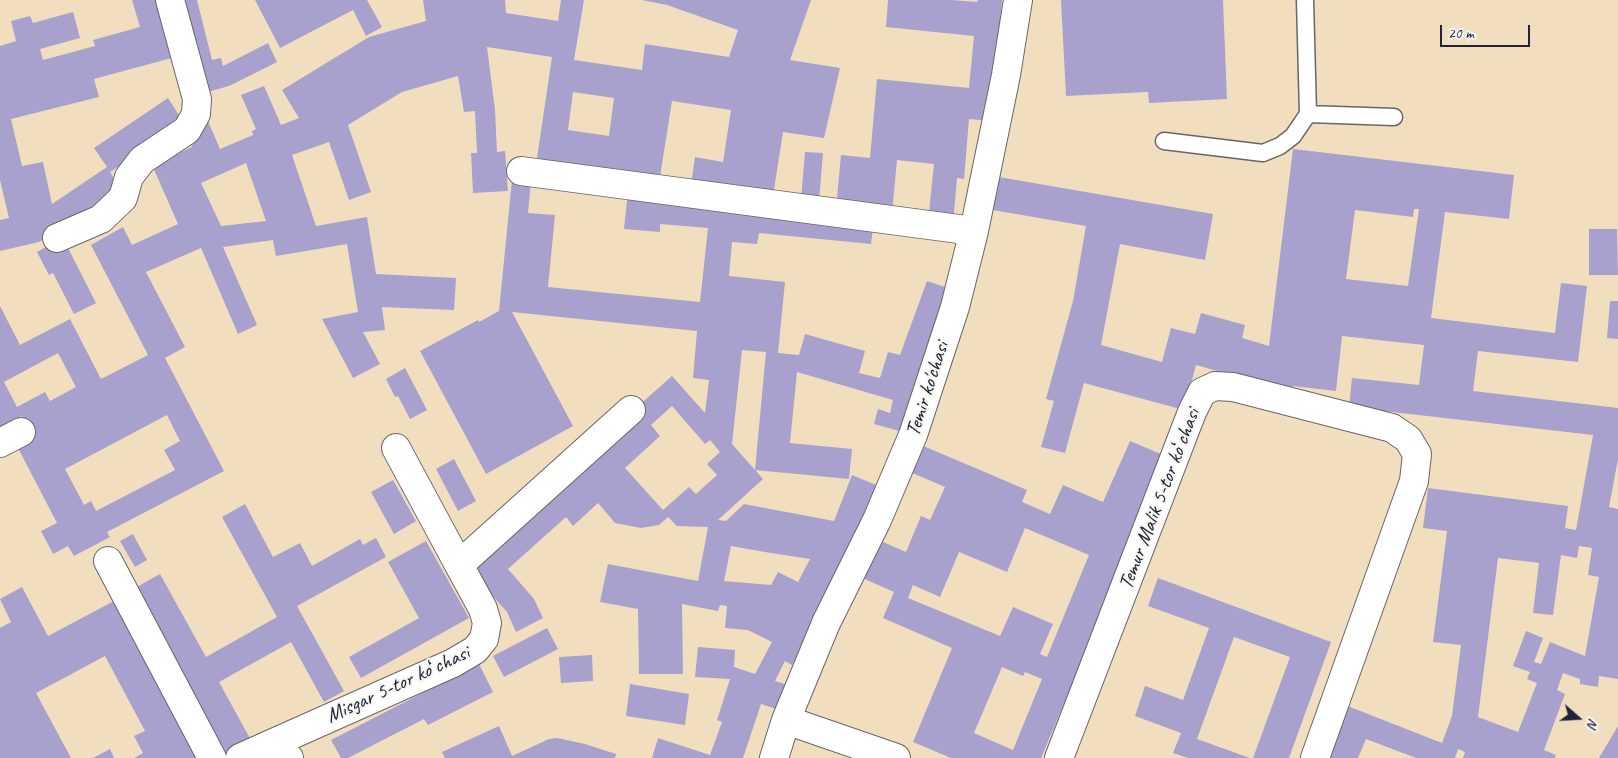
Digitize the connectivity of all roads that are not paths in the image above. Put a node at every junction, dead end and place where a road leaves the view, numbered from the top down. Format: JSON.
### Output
{"nodes":[{"id":1,"x":170,"y":0,"type":"edge"},
{"id":2,"x":1018,"y":0,"type":"edge"},
{"id":3,"x":1305,"y":0,"type":"edge"},
{"id":4,"x":1308,"y":114,"type":"junction"},
{"id":5,"x":1394,"y":117,"type":"dead end"},
{"id":6,"x":1164,"y":141,"type":"dead end"},
{"id":7,"x":521,"y":171,"type":"dead end"},
{"id":8,"x":974,"y":231,"type":"junction"},
{"id":9,"x":57,"y":238,"type":"dead end"},
{"id":10,"x":631,"y":410,"type":"dead end"},
{"id":11,"x":396,"y":448,"type":"dead end"},
{"id":12,"x":108,"y":561,"type":"dead end"},
{"id":13,"x":459,"y":565,"type":"junction"},
{"id":14,"x":786,"y":720,"type":"junction"},
{"id":15,"x":280,"y":751,"type":"edge"},
{"id":16,"x":212,"y":758,"type":"edge"},
{"id":17,"x":240,"y":758,"type":"edge"},
{"id":18,"x":774,"y":758,"type":"edge"},
{"id":19,"x":896,"y":758,"type":"edge"},
{"id":20,"x":1059,"y":758,"type":"edge"},
{"id":21,"x":1315,"y":758,"type":"edge"}],
"edges":[{"from":1,"to":9,"type":"street"},
{"from":2,"to":8,"type":"street","name":"Temir ko'chasi"},
{"from":3,"to":4,"type":"lane"},
{"from":4,"to":5,"type":"lane"},
{"from":4,"to":6,"type":"lane"},
{"from":7,"to":8,"type":"street"},
{"from":8,"to":14,"type":"street","name":"Temir ko'chasi"},
{"from":10,"to":13,"type":"street"},
{"from":11,"to":13,"type":"street","name":"Misgar 5-tor koʻchasi"},
{"from":12,"to":16,"type":"street"},
{"from":13,"to":15,"type":"street","name":"Misgar 5-tor koʻchasi"},
{"from":14,"to":18,"type":"street","name":"Temir ko'chasi"},
{"from":14,"to":19,"type":"street"},
{"from":15,"to":17,"type":"street","name":"Misgar 5-tor koʻchasi"},
{"from":20,"to":21,"type":"street","name":"Temur Malik 5-tor koʻchasi"}]}
